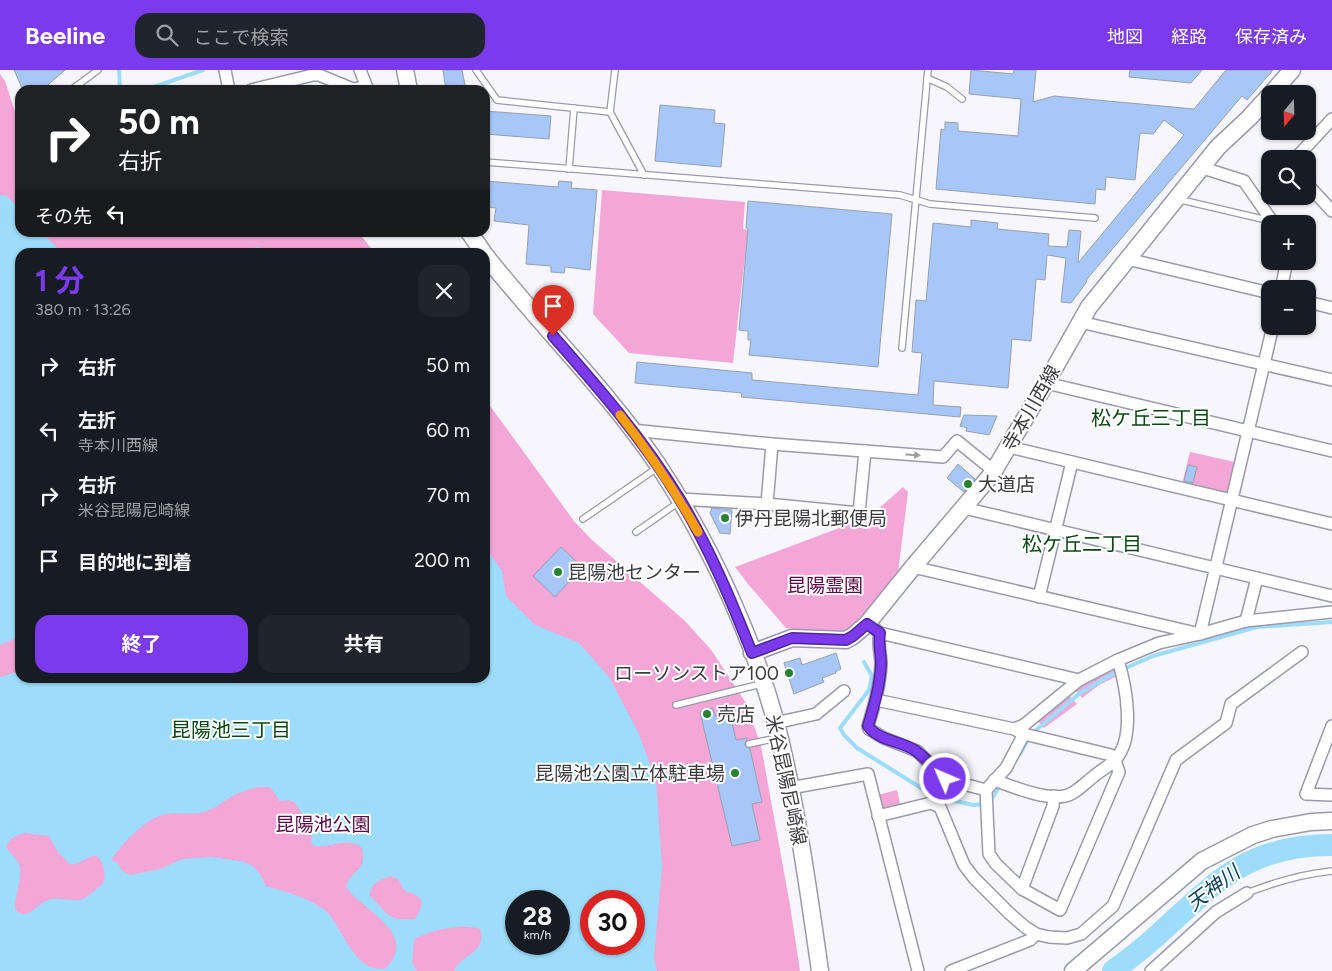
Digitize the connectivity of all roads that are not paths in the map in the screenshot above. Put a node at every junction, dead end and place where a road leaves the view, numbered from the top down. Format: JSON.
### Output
{"nodes":[{"id":1,"x":98,"y":70,"type":"edge"},
{"id":2,"x":225,"y":70,"type":"edge"},
{"id":3,"x":360,"y":70,"type":"edge"},
{"id":4,"x":405,"y":70,"type":"edge"},
{"id":5,"x":476,"y":70,"type":"edge"},
{"id":6,"x":615,"y":70,"type":"edge"},
{"id":7,"x":928,"y":70,"type":"edge"},
{"id":8,"x":1292,"y":70,"type":"edge"},
{"id":9,"x":927,"y":78,"type":"junction"},
{"id":10,"x":78,"y":85,"type":"edge"},
{"id":11,"x":228,"y":85,"type":"edge"},
{"id":12,"x":272,"y":85,"type":"edge"},
{"id":13,"x":334,"y":85,"type":"edge"},
{"id":14,"x":366,"y":85,"type":"edge"},
{"id":15,"x":408,"y":85,"type":"edge"},
{"id":16,"x":486,"y":85,"type":"edge"},
{"id":17,"x":1278,"y":85,"type":"edge"},
{"id":18,"x":490,"y":90,"type":"edge"},
{"id":19,"x":962,"y":99,"type":"dead end"},
{"id":20,"x":1261,"y":104,"type":"edge"},
{"id":21,"x":574,"y":108,"type":"junction"},
{"id":22,"x":610,"y":112,"type":"junction"},
{"id":23,"x":1332,"y":119,"type":"edge"},
{"id":24,"x":1303,"y":150,"type":"edge"},
{"id":25,"x":490,"y":162,"type":"edge"},
{"id":26,"x":1203,"y":168,"type":"junction"},
{"id":27,"x":569,"y":169,"type":"junction"},
{"id":28,"x":644,"y":174,"type":"junction"},
{"id":29,"x":1316,"y":194,"type":"edge"},
{"id":30,"x":916,"y":199,"type":"junction"},
{"id":31,"x":1177,"y":199,"type":"junction"},
{"id":32,"x":1332,"y":211,"type":"edge"},
{"id":33,"x":1267,"y":215,"type":"edge"},
{"id":34,"x":1095,"y":218,"type":"dead end"},
{"id":35,"x":1261,"y":220,"type":"edge"},
{"id":36,"x":472,"y":237,"type":"edge"},
{"id":37,"x":480,"y":248,"type":"edge"},
{"id":38,"x":1127,"y":259,"type":"junction"},
{"id":39,"x":490,"y":261,"type":"edge"},
{"id":40,"x":1261,"y":291,"type":"edge"},
{"id":41,"x":1316,"y":304,"type":"edge"},
{"id":42,"x":1332,"y":308,"type":"edge"},
{"id":43,"x":1080,"y":322,"type":"junction"},
{"id":44,"x":1271,"y":335,"type":"edge"},
{"id":45,"x":902,"y":348,"type":"dead end"},
{"id":46,"x":1264,"y":363,"type":"junction"},
{"id":47,"x":1332,"y":380,"type":"edge"},
{"id":48,"x":1046,"y":383,"type":"junction"},
{"id":49,"x":632,"y":430,"type":"junction"},
{"id":50,"x":1248,"y":432,"type":"junction"},
{"id":51,"x":772,"y":444,"type":"junction"},
{"id":52,"x":1009,"y":447,"type":"junction"},
{"id":53,"x":865,"y":451,"type":"junction"},
{"id":54,"x":1332,"y":452,"type":"edge"},
{"id":55,"x":1072,"y":462,"type":"junction"},
{"id":56,"x":658,"y":467,"type":"junction"},
{"id":57,"x":994,"y":471,"type":"junction"},
{"id":58,"x":680,"y":500,"type":"junction"},
{"id":59,"x":1231,"y":500,"type":"junction"},
{"id":60,"x":767,"y":504,"type":"junction"},
{"id":61,"x":964,"y":508,"type":"junction"},
{"id":62,"x":583,"y":519,"type":"dead end"},
{"id":63,"x":1332,"y":524,"type":"edge"},
{"id":64,"x":1056,"y":530,"type":"junction"},
{"id":65,"x":636,"y":532,"type":"dead end"},
{"id":66,"x":913,"y":567,"type":"junction"},
{"id":67,"x":1215,"y":568,"type":"junction"},
{"id":68,"x":1257,"y":578,"type":"junction"},
{"id":69,"x":1332,"y":596,"type":"edge"},
{"id":70,"x":1039,"y":597,"type":"junction"},
{"id":71,"x":1332,"y":612,"type":"edge"},
{"id":72,"x":1246,"y":621,"type":"junction"},
{"id":73,"x":873,"y":628,"type":"junction"},
{"id":74,"x":1200,"y":634,"type":"junction"},
{"id":75,"x":752,"y":653,"type":"junction"},
{"id":76,"x":1298,"y":659,"type":"dead end"},
{"id":77,"x":1118,"y":660,"type":"junction"},
{"id":78,"x":1079,"y":680,"type":"junction"},
{"id":79,"x":763,"y":683,"type":"junction"},
{"id":80,"x":844,"y":691,"type":"dead end"},
{"id":81,"x":876,"y":700,"type":"junction"},
{"id":82,"x":676,"y":705,"type":"dead end"},
{"id":83,"x":1332,"y":726,"type":"edge"},
{"id":84,"x":777,"y":730,"type":"junction"},
{"id":85,"x":1019,"y":731,"type":"junction"},
{"id":86,"x":749,"y":744,"type":"dead end"},
{"id":87,"x":1115,"y":760,"type":"junction"},
{"id":88,"x":994,"y":780,"type":"junction"},
{"id":89,"x":790,"y":788,"type":"junction"},
{"id":90,"x":986,"y":790,"type":"junction"},
{"id":91,"x":1332,"y":795,"type":"edge"},
{"id":92,"x":1054,"y":796,"type":"junction"},
{"id":93,"x":878,"y":816,"type":"junction"},
{"id":94,"x":1332,"y":821,"type":"edge"},
{"id":95,"x":1332,"y":871,"type":"edge"},
{"id":96,"x":1022,"y":889,"type":"junction"},
{"id":97,"x":1248,"y":893,"type":"joint"},
{"id":98,"x":1036,"y":934,"type":"junction"},
{"id":99,"x":1158,"y":970,"type":"edge"},
{"id":100,"x":820,"y":971,"type":"edge"},
{"id":101,"x":918,"y":971,"type":"edge"},
{"id":102,"x":951,"y":971,"type":"edge"},
{"id":103,"x":1073,"y":971,"type":"edge"}],
"edges":[{"from":1,"to":10,"type":"lane"},
{"from":2,"to":11,"type":"street"},
{"from":3,"to":14,"type":"street"},
{"from":4,"to":15,"type":"main road"},
{"from":5,"to":16,"type":"lane"},
{"from":6,"to":22,"type":"lane"},
{"from":7,"to":9,"type":"lane"},
{"from":8,"to":17,"type":"main road","name":"寺本川西線"},
{"from":9,"to":19,"type":"lane"},
{"from":9,"to":30,"type":"lane"},
{"from":12,"to":13,"type":"street"},
{"from":18,"to":21,"type":"lane"},
{"from":20,"to":26,"type":"main road","name":"寺本川西線"},
{"from":21,"to":22,"type":"lane"},
{"from":21,"to":27,"type":"lane"},
{"from":22,"to":28,"type":"lane"},
{"from":23,"to":24,"type":"street"},
{"from":25,"to":27,"type":"lane"},
{"from":26,"to":31,"type":"main road","name":"寺本川西線"},
{"from":26,"to":33,"type":"street"},
{"from":27,"to":28,"type":"lane"},
{"from":28,"to":30,"type":"lane"},
{"from":29,"to":32,"type":"street"},
{"from":30,"to":34,"type":"lane"},
{"from":30,"to":45,"type":"lane"},
{"from":31,"to":35,"type":"lane"},
{"from":31,"to":38,"type":"main road","name":"寺本川西線"},
{"from":36,"to":37,"type":"main road","name":"米谷昆陽尼崎線"},
{"from":38,"to":40,"type":"street"},
{"from":38,"to":43,"type":"main road","name":"寺本川西線"},
{"from":39,"to":49,"type":"main road","name":"米谷昆陽尼崎線"},
{"from":41,"to":42,"type":"street"},
{"from":43,"to":46,"type":"street"},
{"from":43,"to":48,"type":"main road","name":"寺本川西線"},
{"from":44,"to":46,"type":"street"},
{"from":46,"to":47,"type":"street"},
{"from":46,"to":50,"type":"street"},
{"from":48,"to":50,"type":"street"},
{"from":48,"to":52,"type":"main road","name":"寺本川西線"},
{"from":49,"to":51,"type":"street"},
{"from":49,"to":56,"type":"main road","name":"米谷昆陽尼崎線"},
{"from":50,"to":54,"type":"street"},
{"from":50,"to":59,"type":"street"},
{"from":51,"to":53,"type":"street"},
{"from":51,"to":60,"type":"street"},
{"from":52,"to":55,"type":"street"},
{"from":52,"to":57,"type":"main road","name":"寺本川西線"},
{"from":53,"to":57,"type":"street","one_way":true},
{"from":53,"to":60,"type":"street"},
{"from":55,"to":59,"type":"street"},
{"from":55,"to":64,"type":"street"},
{"from":56,"to":58,"type":"main road","name":"米谷昆陽尼崎線"},
{"from":56,"to":62,"type":"lane"},
{"from":57,"to":61,"type":"main road","name":"寺本川西線"},
{"from":58,"to":60,"type":"street"},
{"from":58,"to":65,"type":"lane"},
{"from":58,"to":75,"type":"main road","name":"米谷昆陽尼崎線"},
{"from":59,"to":63,"type":"street"},
{"from":59,"to":67,"type":"street"},
{"from":61,"to":64,"type":"street"},
{"from":61,"to":66,"type":"main road","name":"寺本川西線"},
{"from":64,"to":67,"type":"street"},
{"from":64,"to":70,"type":"street"},
{"from":66,"to":70,"type":"street"},
{"from":66,"to":73,"type":"main road","name":"寺本川西線"},
{"from":67,"to":68,"type":"street"},
{"from":67,"to":74,"type":"street"},
{"from":68,"to":69,"type":"street"},
{"from":68,"to":72,"type":"street"},
{"from":70,"to":74,"type":"street"},
{"from":71,"to":72,"type":"street"},
{"from":72,"to":74,"type":"street"},
{"from":73,"to":75,"type":"main road","name":"寺本川西線"},
{"from":73,"to":78,"type":"street"},
{"from":73,"to":81,"type":"street"},
{"from":74,"to":77,"type":"street"},
{"from":75,"to":79,"type":"main road","name":"米谷昆陽尼崎線"},
{"from":76,"to":98,"type":"street"},
{"from":77,"to":78,"type":"street"},
{"from":77,"to":87,"type":"street"},
{"from":78,"to":85,"type":"street"},
{"from":79,"to":82,"type":"lane"},
{"from":79,"to":84,"type":"main road","name":"米谷昆陽尼崎線"},
{"from":80,"to":84,"type":"street"},
{"from":81,"to":85,"type":"street"},
{"from":81,"to":90,"type":"street"},
{"from":83,"to":91,"type":"street"},
{"from":84,"to":86,"type":"lane"},
{"from":84,"to":89,"type":"main road","name":"米谷昆陽尼崎線"},
{"from":85,"to":87,"type":"street"},
{"from":85,"to":88,"type":"street"},
{"from":87,"to":92,"type":"street"},
{"from":87,"to":96,"type":"street"},
{"from":88,"to":90,"type":"street"},
{"from":88,"to":92,"type":"street"},
{"from":89,"to":93,"type":"street"},
{"from":89,"to":100,"type":"main road","name":"米谷昆陽尼崎線"},
{"from":90,"to":96,"type":"street"},
{"from":92,"to":96,"type":"street"},
{"from":93,"to":98,"type":"street"},
{"from":93,"to":101,"type":"street"},
{"from":94,"to":103,"type":"main road"},
{"from":95,"to":97,"type":"lane"},
{"from":97,"to":99,"type":"street"},
{"from":98,"to":102,"type":"street"}]}
